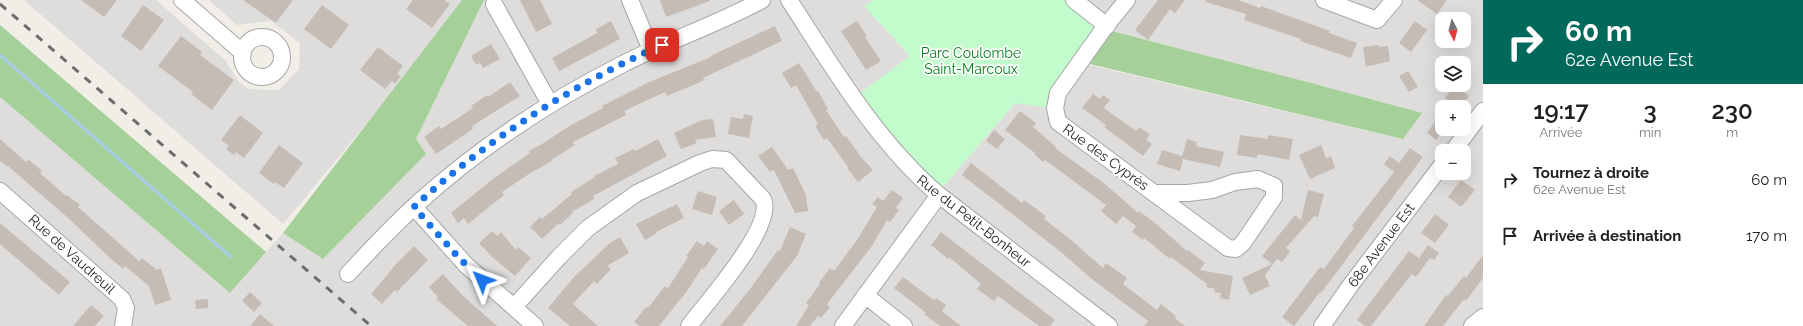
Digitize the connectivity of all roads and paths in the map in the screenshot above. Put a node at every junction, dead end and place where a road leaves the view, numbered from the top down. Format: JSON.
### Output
{"nodes":[{"id":1,"x":182,"y":0,"type":"edge"},
{"id":2,"x":630,"y":0,"type":"edge"},
{"id":3,"x":762,"y":0,"type":"edge"},
{"id":4,"x":789,"y":0,"type":"edge"},
{"id":5,"x":1074,"y":0,"type":"edge"},
{"id":6,"x":1127,"y":0,"type":"edge"},
{"id":7,"x":1324,"y":0,"type":"edge"},
{"id":8,"x":1394,"y":0,"type":"edge"},
{"id":9,"x":494,"y":4,"type":"dead end"},
{"id":10,"x":1107,"y":26,"type":"junction"},
{"id":11,"x":651,"y":50,"type":"junction"},
{"id":12,"x":243,"y":53,"type":"dead end"},
{"id":13,"x":550,"y":104,"type":"junction"},
{"id":14,"x":1483,"y":111,"type":"edge"},
{"id":15,"x":1458,"y":144,"type":"edge"},
{"id":16,"x":1435,"y":174,"type":"edge"},
{"id":17,"x":0,"y":191,"type":"edge"},
{"id":18,"x":1156,"y":193,"type":"junction"},
{"id":19,"x":939,"y":195,"type":"junction"},
{"id":20,"x":414,"y":207,"type":"junction"},
{"id":21,"x":348,"y":274,"type":"dead end"},
{"id":22,"x":865,"y":295,"type":"junction"},
{"id":23,"x":514,"y":307,"type":"junction"},
{"id":24,"x":1483,"y":317,"type":"edge"},
{"id":25,"x":123,"y":326,"type":"edge"},
{"id":26,"x":535,"y":326,"type":"edge"},
{"id":27,"x":689,"y":326,"type":"edge"},
{"id":28,"x":843,"y":326,"type":"edge"},
{"id":29,"x":904,"y":326,"type":"edge"},
{"id":30,"x":1109,"y":326,"type":"edge"},
{"id":31,"x":1322,"y":326,"type":"edge"},
{"id":32,"x":1472,"y":326,"type":"edge"}],
"edges":[{"from":1,"to":12,"type":"street"},
{"from":2,"to":11,"type":"street"},
{"from":3,"to":11,"type":"street"},
{"from":4,"to":19,"type":"street","name":"Rue du Petit-Bonheur"},
{"from":5,"to":10,"type":"street"},
{"from":6,"to":10,"type":"street","name":"Rue des Cyprès"},
{"from":7,"to":8,"type":"street"},
{"from":9,"to":13,"type":"street"},
{"from":10,"to":18,"type":"street","name":"Rue des Cyprès"},
{"from":11,"to":13,"type":"street"},
{"from":13,"to":20,"type":"street"},
{"from":14,"to":15,"type":"street"},
{"from":16,"to":31,"type":"street","name":"68e Avenue Est"},
{"from":17,"to":25,"type":"street","name":"Rue de Vaudreuil"},
{"from":18,"to":18,"type":"street","name":"Rue des Cyprès"},
{"from":19,"to":22,"type":"street"},
{"from":19,"to":30,"type":"street","name":"Rue du Petit-Bonheur"},
{"from":20,"to":21,"type":"street"},
{"from":20,"to":23,"type":"street"},
{"from":22,"to":28,"type":"street"},
{"from":22,"to":29,"type":"street"},
{"from":23,"to":26,"type":"street"},
{"from":23,"to":27,"type":"street"},
{"from":24,"to":32,"type":"street"}]}
